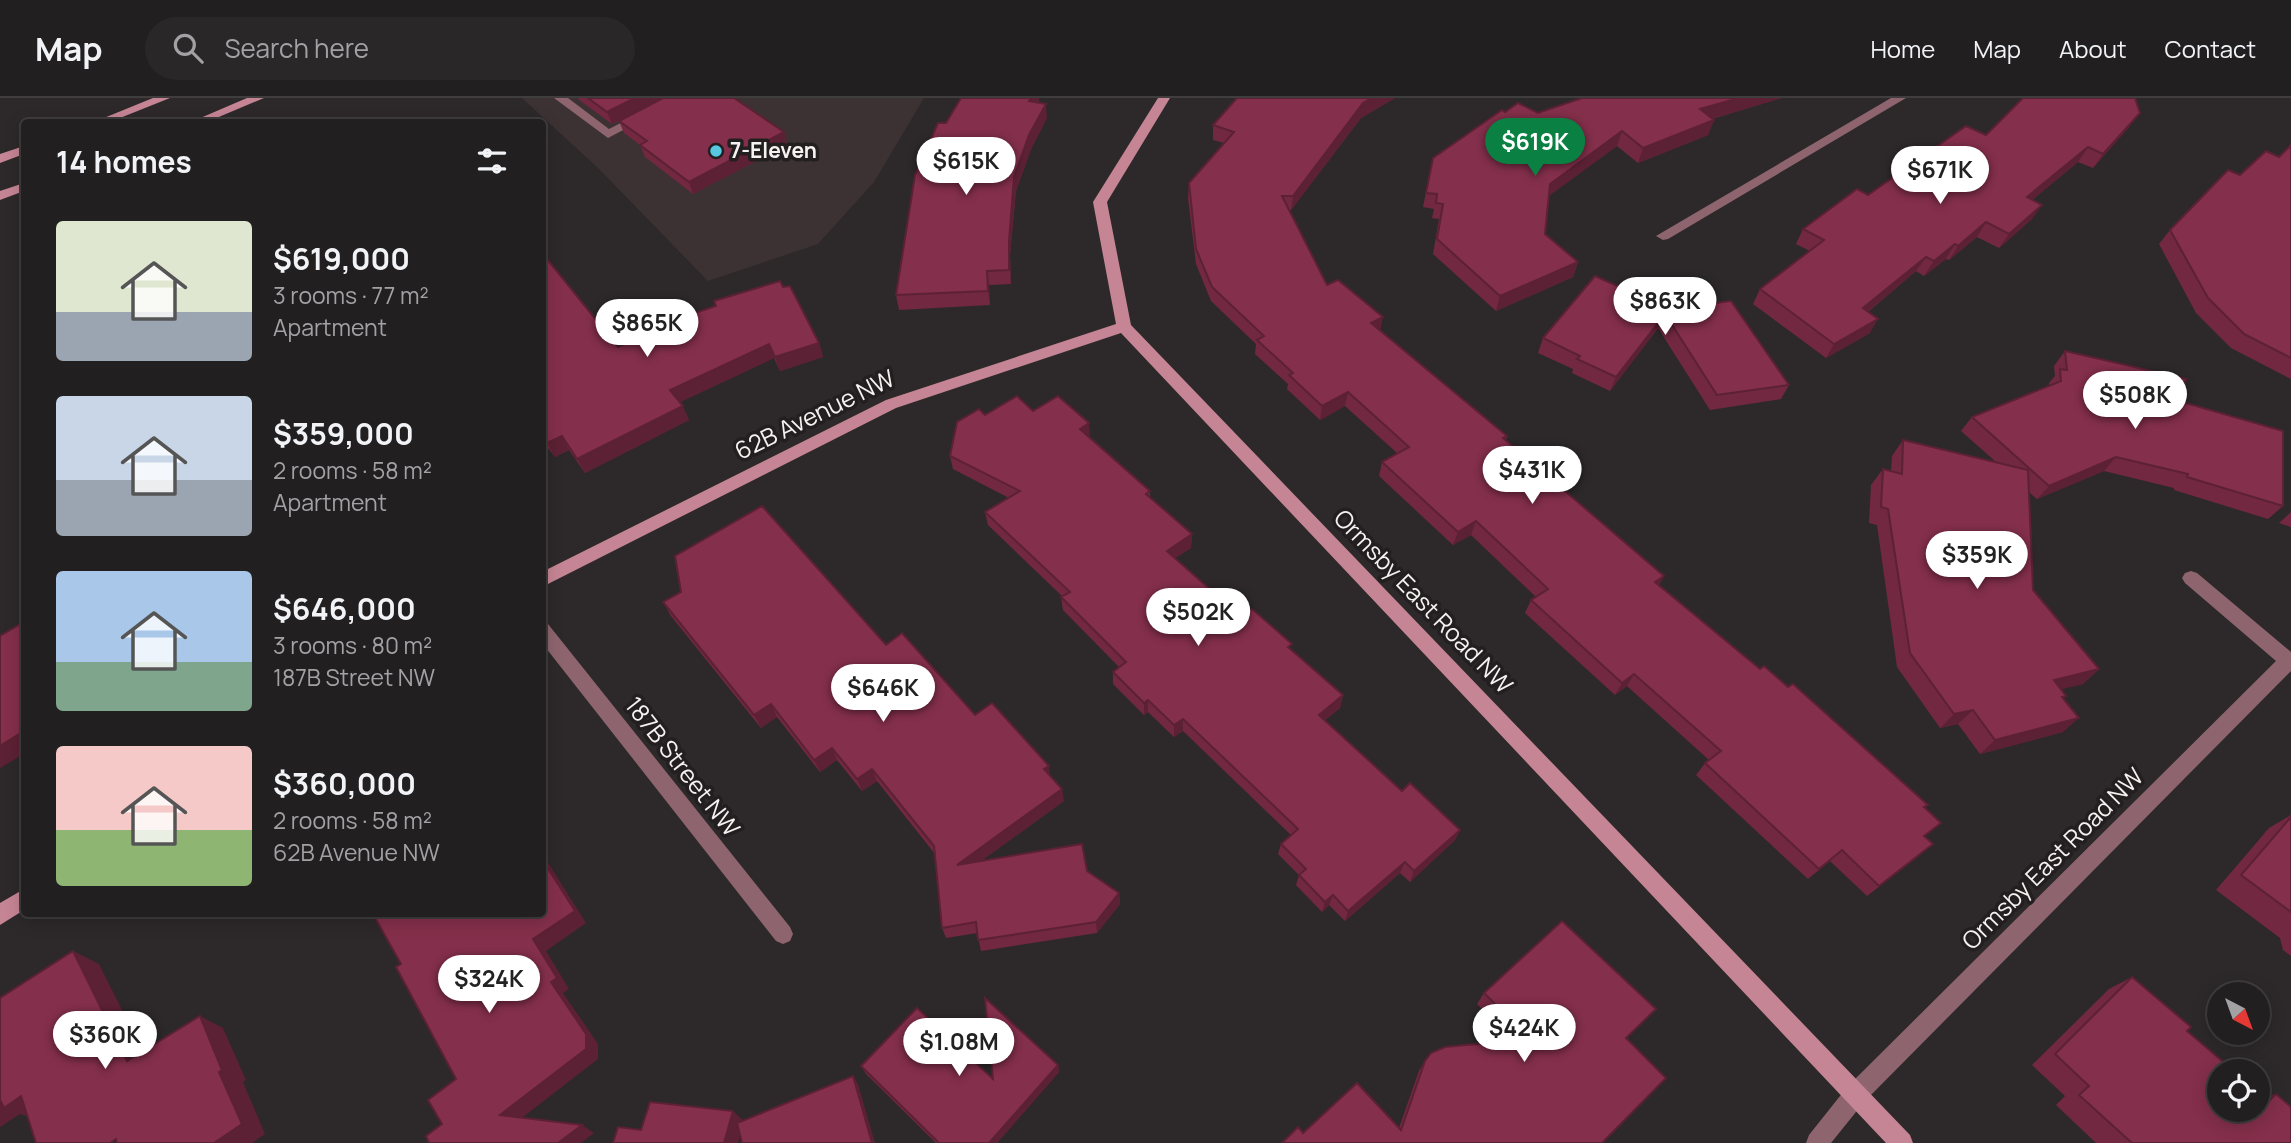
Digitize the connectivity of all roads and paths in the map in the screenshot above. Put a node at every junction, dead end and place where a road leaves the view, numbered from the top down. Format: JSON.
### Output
{"nodes":[{"id":1,"x":164,"y":98,"type":"edge"},
{"id":2,"x":258,"y":98,"type":"edge"},
{"id":3,"x":560,"y":98,"type":"edge"},
{"id":4,"x":1164,"y":98,"type":"edge"},
{"id":5,"x":1900,"y":98,"type":"edge"},
{"id":6,"x":635,"y":103,"type":"dead end"},
{"id":7,"x":108,"y":119,"type":"edge"},
{"id":8,"x":205,"y":119,"type":"edge"},
{"id":9,"x":21,"y":151,"type":"edge"},
{"id":10,"x":0,"y":159,"type":"edge"},
{"id":11,"x":21,"y":188,"type":"edge"},
{"id":12,"x":0,"y":197,"type":"edge"},
{"id":13,"x":1663,"y":236,"type":"dead end"},
{"id":14,"x":1124,"y":327,"type":"junction"},
{"id":15,"x":546,"y":578,"type":"edge"},
{"id":16,"x":2191,"y":578,"type":"dead end"},
{"id":17,"x":546,"y":634,"type":"edge"},
{"id":18,"x":2289,"y":662,"type":"edge"},
{"id":19,"x":21,"y":902,"type":"edge"},
{"id":20,"x":0,"y":915,"type":"edge"},
{"id":21,"x":783,"y":934,"type":"dead end"},
{"id":22,"x":1856,"y":1094,"type":"junction"},
{"id":23,"x":1817,"y":1143,"type":"edge"},
{"id":24,"x":1902,"y":1143,"type":"edge"}],
"edges":[{"from":1,"to":7,"type":"street"},
{"from":2,"to":8,"type":"street"},
{"from":3,"to":6,"type":"street"},
{"from":4,"to":14,"type":"street"},
{"from":5,"to":13,"type":"street"},
{"from":9,"to":10,"type":"street"},
{"from":11,"to":12,"type":"street"},
{"from":14,"to":15,"type":"street","name":"62B Avenue NW"},
{"from":14,"to":22,"type":"street","name":"Ormsby East Road NW"},
{"from":16,"to":18,"type":"street","name":"Ormsby East Road NW"},
{"from":17,"to":21,"type":"street","name":"187B Street NW"},
{"from":18,"to":22,"type":"street","name":"Ormsby East Road NW"},
{"from":19,"to":20,"type":"street"},
{"from":22,"to":23,"type":"street","name":"Ormsby East Road NW"},
{"from":22,"to":24,"type":"street","name":"Ormsby East Road NW"}]}
